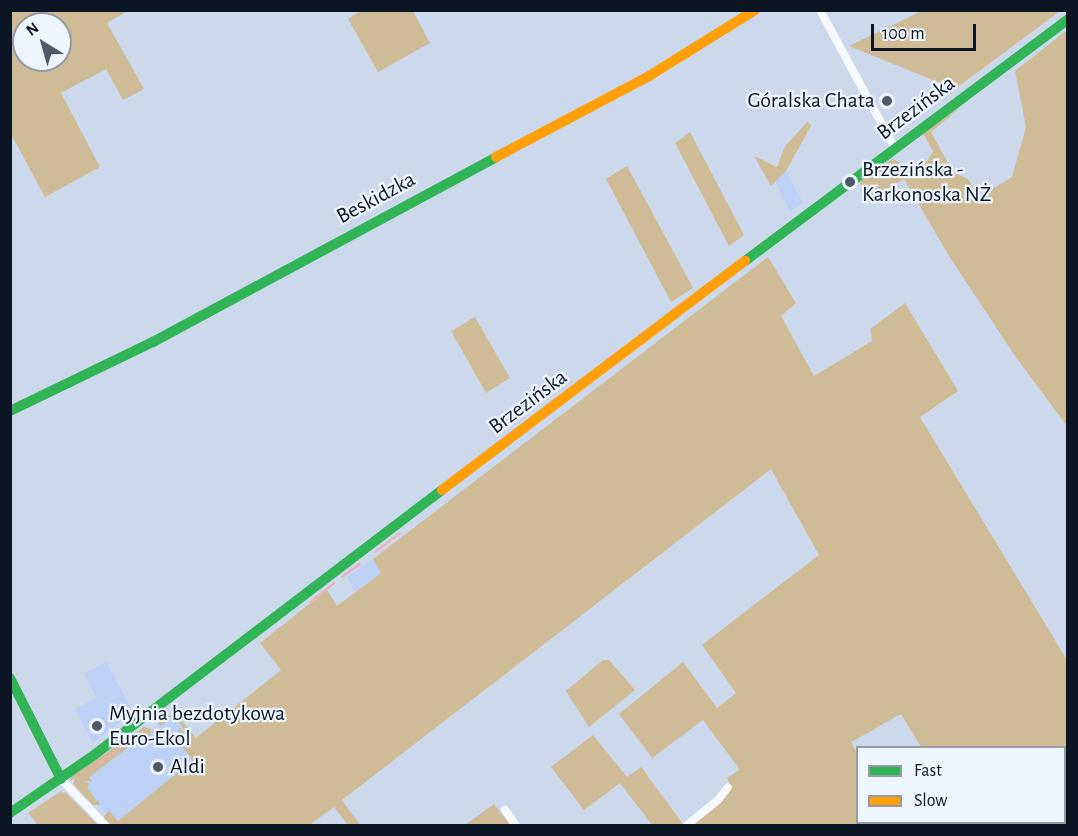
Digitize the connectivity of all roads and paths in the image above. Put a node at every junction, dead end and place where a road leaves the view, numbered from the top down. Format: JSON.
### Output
{"nodes":[{"id":1,"x":755,"y":10,"type":"edge"},
{"id":2,"x":820,"y":10,"type":"edge"},
{"id":3,"x":1068,"y":19,"type":"edge"},
{"id":4,"x":895,"y":148,"type":"junction"},
{"id":5,"x":10,"y":411,"type":"edge"},
{"id":6,"x":10,"y":678,"type":"edge"},
{"id":7,"x":61,"y":779,"type":"junction"},
{"id":8,"x":728,"y":787,"type":"dead end"},
{"id":9,"x":505,"y":810,"type":"dead end"},
{"id":10,"x":10,"y":813,"type":"edge"},
{"id":11,"x":106,"y":825,"type":"edge"},
{"id":12,"x":516,"y":825,"type":"edge"},
{"id":13,"x":686,"y":825,"type":"edge"}],
"edges":[{"from":1,"to":5,"type":"main road","name":"Beskidzka"},
{"from":2,"to":4,"type":"street"},
{"from":3,"to":4,"type":"main road","name":"Brzezińska"},
{"from":4,"to":7,"type":"main road","name":"Brzezińska"},
{"from":6,"to":7,"type":"main road"},
{"from":7,"to":10,"type":"main road","name":"Brzezińska"},
{"from":7,"to":11,"type":"street"},
{"from":8,"to":13,"type":"street"},
{"from":9,"to":12,"type":"street"}]}
